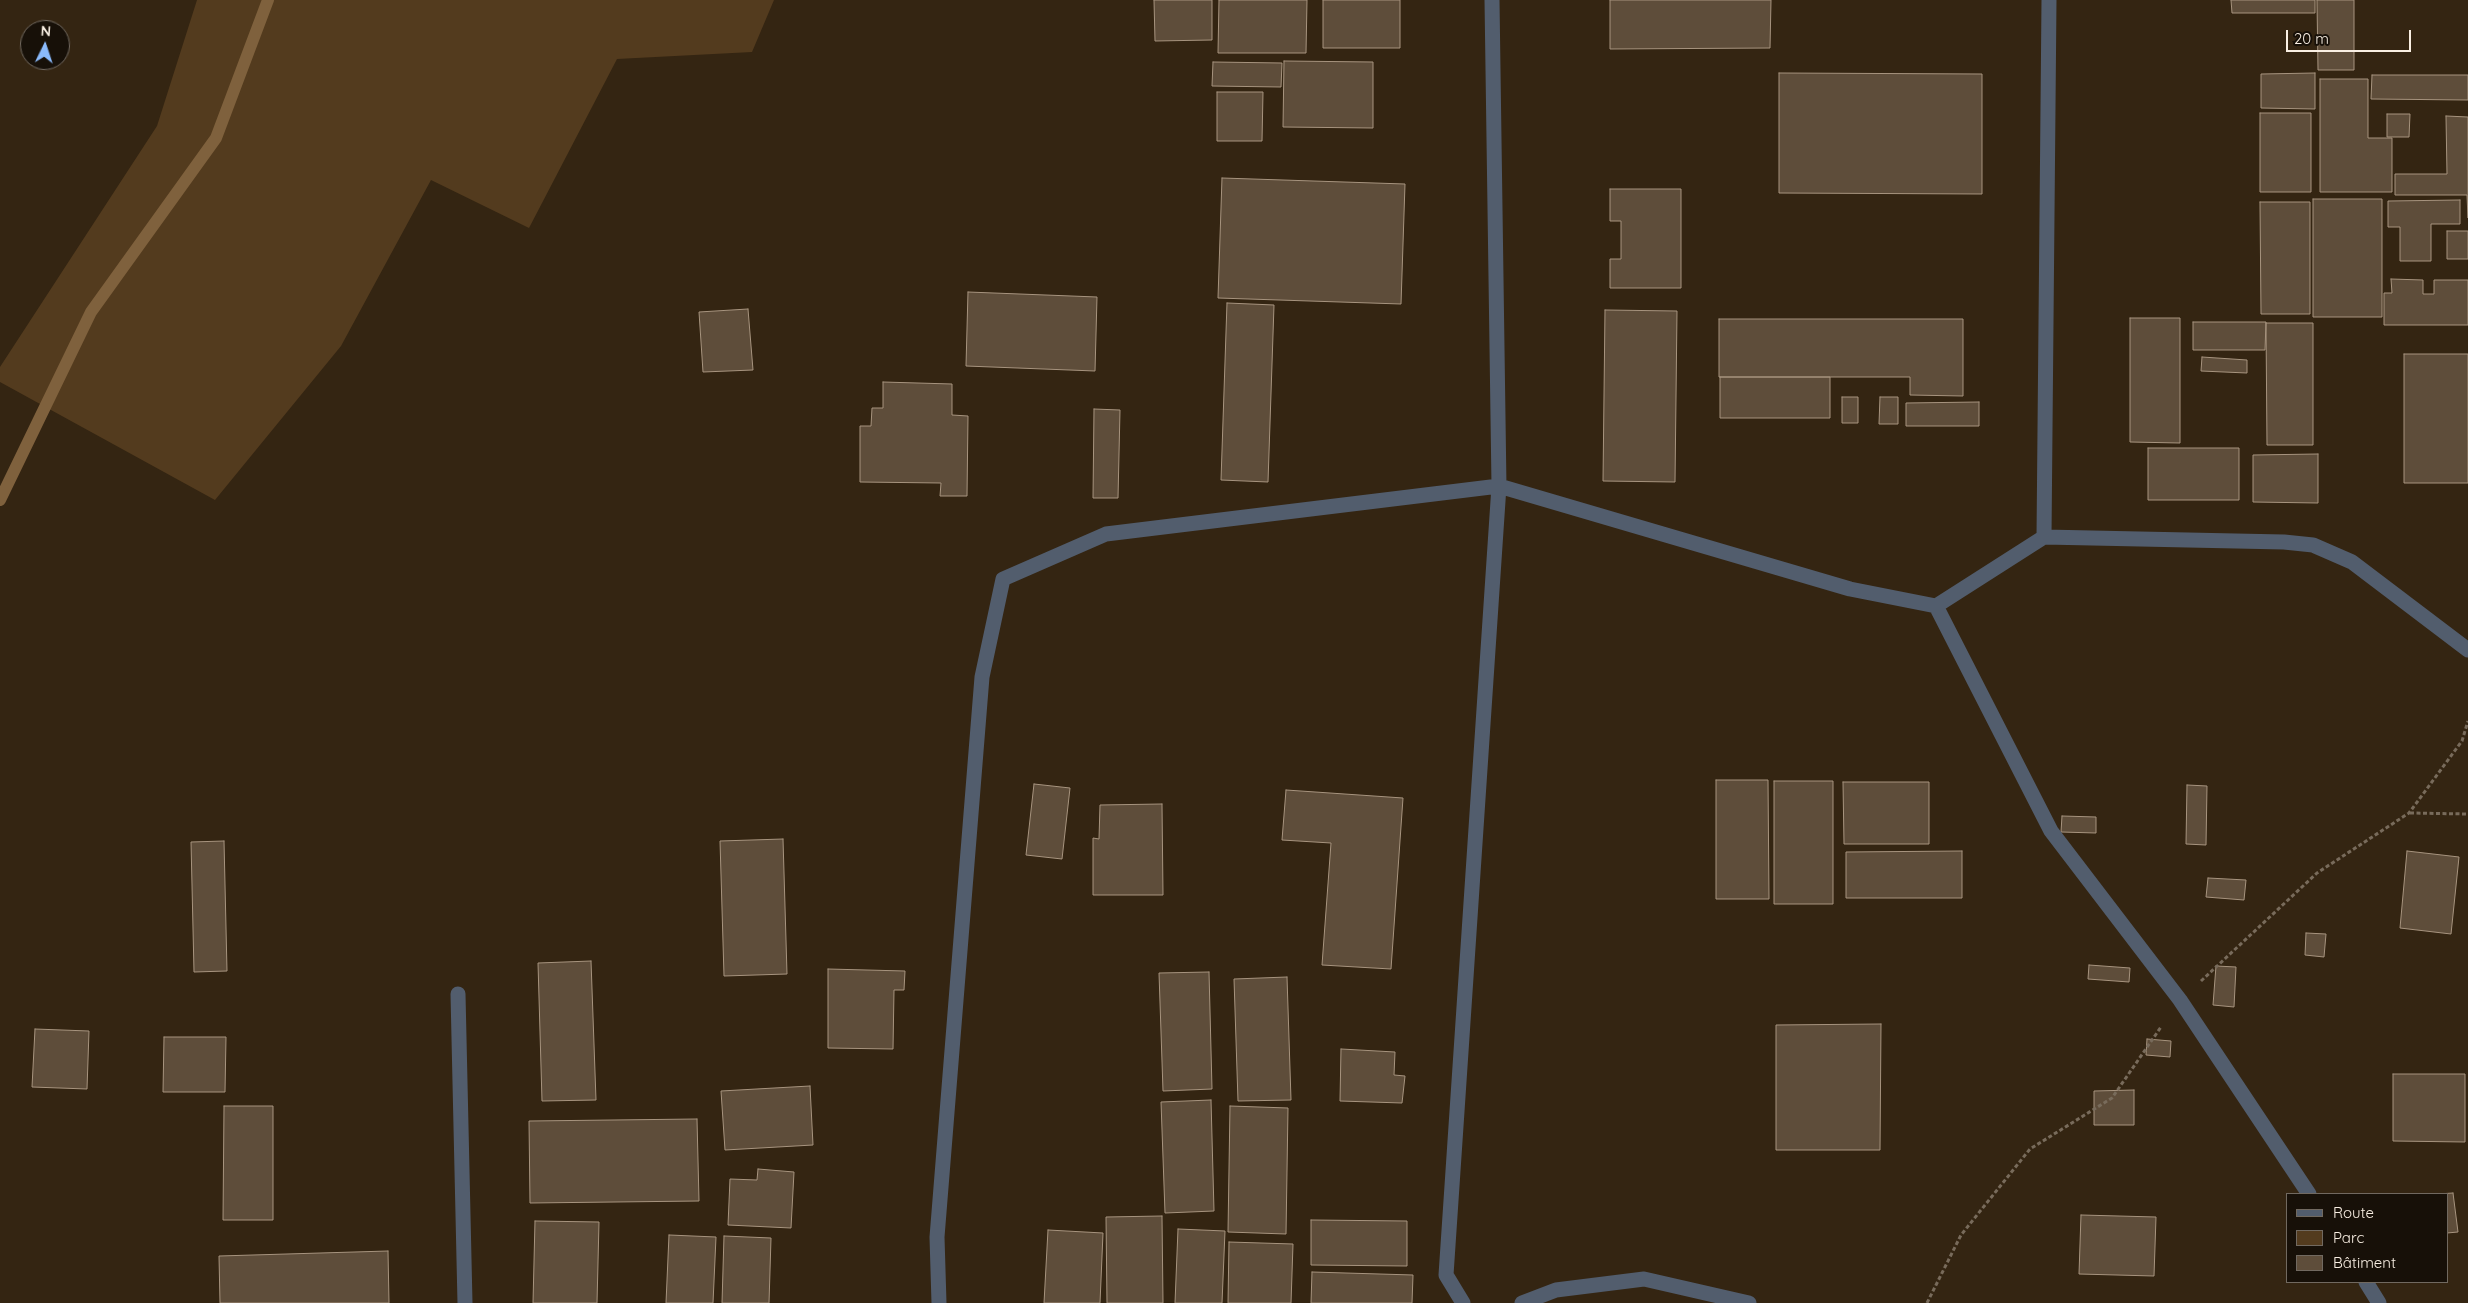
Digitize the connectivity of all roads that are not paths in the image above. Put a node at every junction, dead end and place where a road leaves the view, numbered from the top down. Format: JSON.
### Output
{"nodes":[{"id":1,"x":1492,"y":0,"type":"edge"},
{"id":2,"x":2049,"y":0,"type":"edge"},
{"id":3,"x":1499,"y":486,"type":"junction"},
{"id":4,"x":2044,"y":537,"type":"junction"},
{"id":5,"x":1936,"y":606,"type":"junction"},
{"id":6,"x":2468,"y":650,"type":"edge"},
{"id":7,"x":458,"y":994,"type":"dead end"},
{"id":8,"x":2308,"y":1193,"type":"edge"},
{"id":9,"x":2367,"y":1283,"type":"edge"},
{"id":10,"x":465,"y":1303,"type":"edge"},
{"id":11,"x":939,"y":1303,"type":"edge"},
{"id":12,"x":1463,"y":1303,"type":"edge"},
{"id":13,"x":1522,"y":1303,"type":"edge"},
{"id":14,"x":1749,"y":1303,"type":"edge"},
{"id":15,"x":2379,"y":1303,"type":"edge"}],
"edges":[{"from":1,"to":3,"type":"street"},
{"from":2,"to":4,"type":"street"},
{"from":3,"to":5,"type":"street"},
{"from":3,"to":11,"type":"street"},
{"from":3,"to":12,"type":"street"},
{"from":4,"to":5,"type":"street"},
{"from":4,"to":6,"type":"street"},
{"from":5,"to":8,"type":"street"},
{"from":7,"to":10,"type":"street"},
{"from":9,"to":15,"type":"street"},
{"from":13,"to":14,"type":"street"}]}
